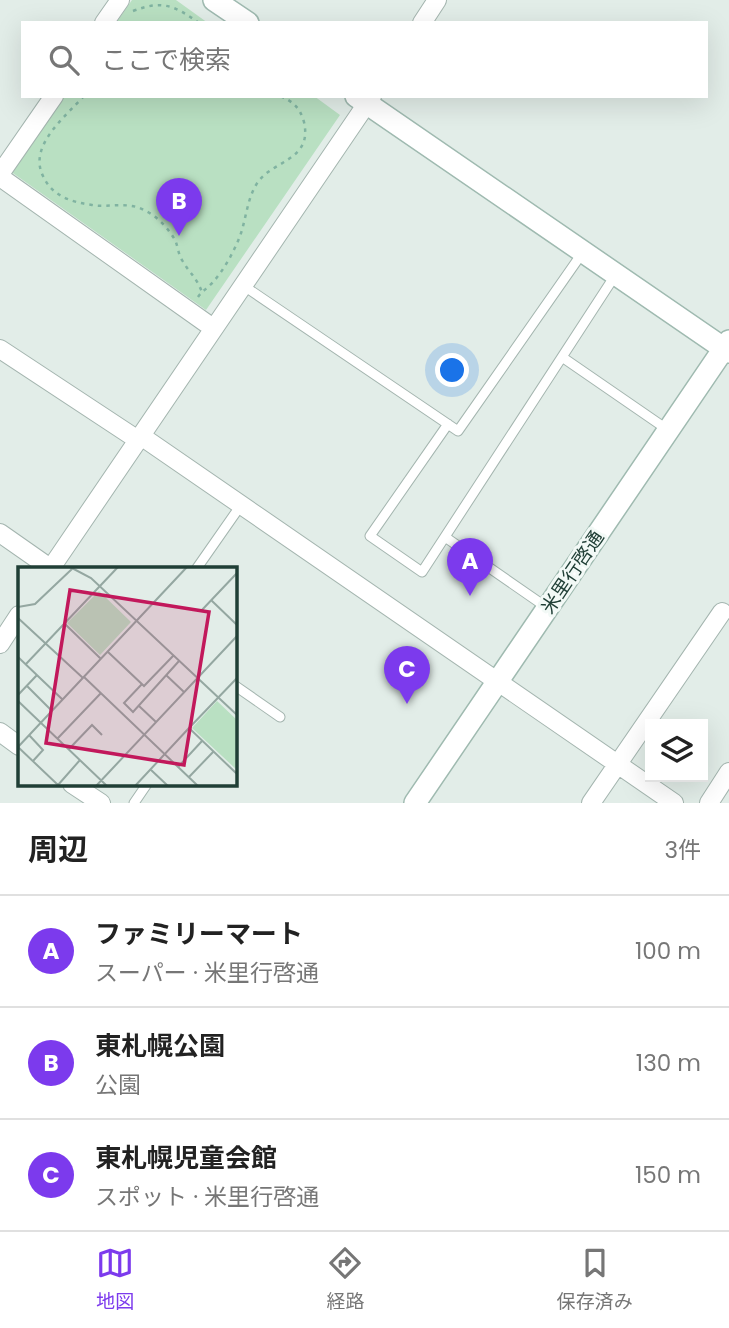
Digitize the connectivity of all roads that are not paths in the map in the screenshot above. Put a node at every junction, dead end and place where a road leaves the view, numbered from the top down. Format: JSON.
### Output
{"nodes":[{"id":1,"x":214,"y":0,"type":"edge"},
{"id":2,"x":437,"y":0,"type":"edge"},
{"id":3,"x":126,"y":6,"type":"edge"},
{"id":4,"x":107,"y":21,"type":"edge"},
{"id":5,"x":245,"y":21,"type":"edge"},
{"id":6,"x":423,"y":21,"type":"edge"},
{"id":7,"x":53,"y":98,"type":"edge"},
{"id":8,"x":365,"y":99,"type":"edge"},
{"id":9,"x":0,"y":176,"type":"edge"},
{"id":10,"x":583,"y":252,"type":"junction"},
{"id":11,"x":616,"y":274,"type":"junction"},
{"id":12,"x":244,"y":286,"type":"junction"},
{"id":13,"x":213,"y":328,"type":"junction"},
{"id":14,"x":727,"y":347,"type":"edge"},
{"id":15,"x":0,"y":349,"type":"edge"},
{"id":16,"x":562,"y":357,"type":"junction"},
{"id":17,"x":448,"y":424,"type":"junction"},
{"id":18,"x":668,"y":430,"type":"junction"},
{"id":19,"x":139,"y":438,"type":"junction"},
{"id":20,"x":241,"y":505,"type":"junction"},
{"id":21,"x":0,"y":533,"type":"edge"},
{"id":22,"x":445,"y":537,"type":"junction"},
{"id":23,"x":47,"y":567,"type":"edge"},
{"id":24,"x":51,"y":567,"type":"edge"},
{"id":25,"x":198,"y":567,"type":"edge"},
{"id":26,"x":547,"y":608,"type":"junction"},
{"id":27,"x":727,"y":610,"type":"edge"},
{"id":28,"x":18,"y":616,"type":"edge"},
{"id":29,"x":2,"y":635,"type":"edge"},
{"id":30,"x":497,"y":682,"type":"junction"},
{"id":31,"x":236,"y":686,"type":"edge"},
{"id":32,"x":280,"y":717,"type":"dead end"},
{"id":33,"x":0,"y":732,"type":"edge"},
{"id":34,"x":18,"y":745,"type":"edge"},
{"id":35,"x":617,"y":765,"type":"junction"},
{"id":36,"x":729,"y":772,"type":"edge"},
{"id":37,"x":75,"y":786,"type":"edge"},
{"id":38,"x":146,"y":786,"type":"edge"},
{"id":39,"x":101,"y":803,"type":"edge"},
{"id":40,"x":134,"y":803,"type":"edge"},
{"id":41,"x":415,"y":803,"type":"edge"},
{"id":42,"x":591,"y":803,"type":"edge"},
{"id":43,"x":674,"y":803,"type":"edge"},
{"id":44,"x":709,"y":803,"type":"edge"}],
"edges":[{"from":1,"to":5,"type":"street"},
{"from":2,"to":6,"type":"street"},
{"from":3,"to":4,"type":"street"},
{"from":7,"to":9,"type":"street"},
{"from":8,"to":10,"type":"street"},
{"from":8,"to":12,"type":"street"},
{"from":9,"to":13,"type":"street"},
{"from":10,"to":11,"type":"street"},
{"from":10,"to":17,"type":"lane"},
{"from":11,"to":14,"type":"street"},
{"from":11,"to":16,"type":"lane"},
{"from":12,"to":13,"type":"street"},
{"from":12,"to":17,"type":"lane"},
{"from":13,"to":19,"type":"street"},
{"from":14,"to":18,"type":"street","name":"米里行啓通"},
{"from":15,"to":19,"type":"street"},
{"from":16,"to":18,"type":"lane"},
{"from":16,"to":22,"type":"lane"},
{"from":17,"to":22,"type":"lane"},
{"from":18,"to":26,"type":"street","name":"米里行啓通"},
{"from":19,"to":20,"type":"street"},
{"from":19,"to":24,"type":"street"},
{"from":20,"to":25,"type":"lane"},
{"from":20,"to":30,"type":"street"},
{"from":21,"to":23,"type":"street"},
{"from":22,"to":26,"type":"lane"},
{"from":26,"to":30,"type":"street","name":"米里行啓通"},
{"from":27,"to":35,"type":"street"},
{"from":28,"to":29,"type":"street"},
{"from":30,"to":35,"type":"street"},
{"from":30,"to":41,"type":"street","name":"米里行啓通"},
{"from":31,"to":32,"type":"lane"},
{"from":33,"to":34,"type":"street"},
{"from":35,"to":42,"type":"street"},
{"from":35,"to":43,"type":"street"},
{"from":36,"to":44,"type":"street"},
{"from":37,"to":39,"type":"street"},
{"from":38,"to":40,"type":"lane"}]}
